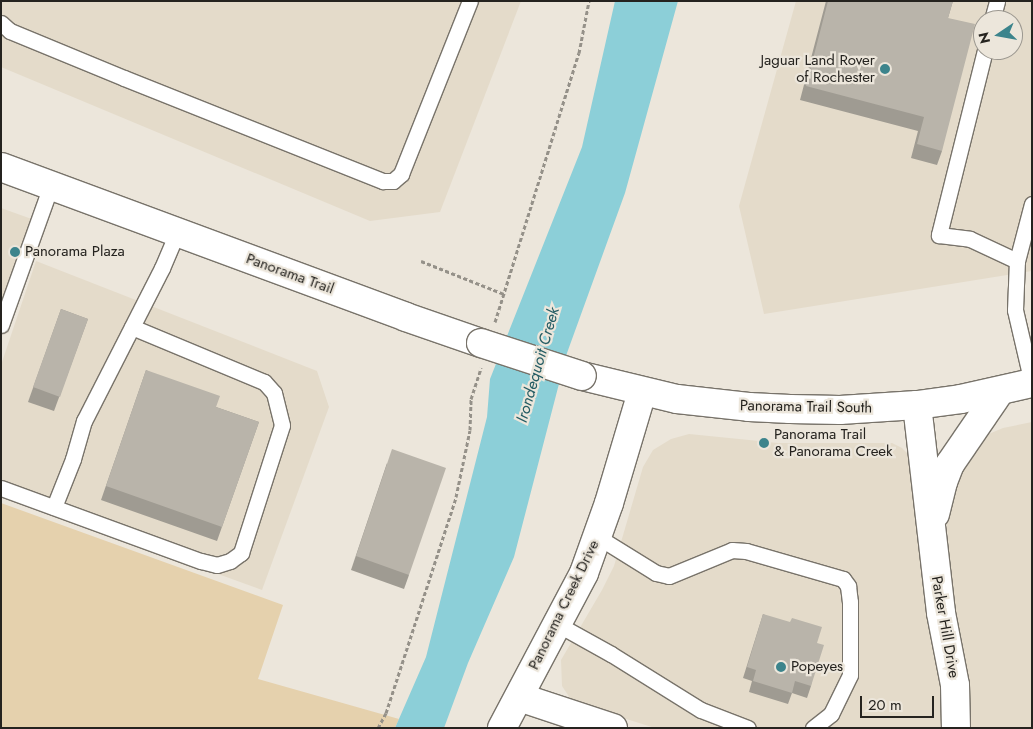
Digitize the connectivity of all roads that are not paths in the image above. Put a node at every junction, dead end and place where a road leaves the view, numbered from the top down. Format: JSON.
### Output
{"nodes":[{"id":1,"x":470,"y":1,"type":"edge"},
{"id":2,"x":1,"y":23,"type":"edge"},
{"id":3,"x":983,"y":60,"type":"edge"},
{"id":4,"x":1,"y":167,"type":"edge"},
{"id":5,"x":51,"y":185,"type":"junction"},
{"id":6,"x":1032,"y":204,"type":"edge"},
{"id":7,"x":177,"y":232,"type":"junction"},
{"id":8,"x":1017,"y":261,"type":"junction"},
{"id":9,"x":1,"y":325,"type":"edge"},
{"id":10,"x":132,"y":327,"type":"junction"},
{"id":11,"x":582,"y":376,"type":"joint"},
{"id":12,"x":1032,"y":383,"type":"edge"},
{"id":13,"x":1000,"y":391,"type":"junction"},
{"id":14,"x":642,"y":392,"type":"junction"},
{"id":15,"x":917,"y":405,"type":"junction"},
{"id":16,"x":1,"y":488,"type":"edge"},
{"id":17,"x":54,"y":507,"type":"junction"},
{"id":18,"x":933,"y":525,"type":"junction"},
{"id":19,"x":598,"y":537,"type":"junction"},
{"id":20,"x":557,"y":624,"type":"junction"},
{"id":21,"x":519,"y":697,"type":"junction"},
{"id":22,"x":502,"y":728,"type":"edge"},
{"id":23,"x":613,"y":728,"type":"edge"},
{"id":24,"x":748,"y":728,"type":"edge"},
{"id":25,"x":813,"y":728,"type":"edge"},
{"id":26,"x":956,"y":728,"type":"edge"}],
"edges":[{"from":1,"to":2,"type":"lane"},
{"from":3,"to":8,"type":"lane"},
{"from":4,"to":5,"type":"main road","name":"Panorama Trail"},
{"from":5,"to":7,"type":"main road","name":"Panorama Trail"},
{"from":5,"to":9,"type":"lane"},
{"from":6,"to":8,"type":"lane"},
{"from":7,"to":10,"type":"lane"},
{"from":7,"to":11,"type":"main road","name":"Panorama Trail","bridge":true},
{"from":8,"to":12,"type":"lane"},
{"from":10,"to":17,"type":"lane"},
{"from":10,"to":17,"type":"lane"},
{"from":11,"to":14,"type":"main road","name":"Panorama Trail South"},
{"from":12,"to":13,"type":"main road","name":"Panorama Trail South"},
{"from":13,"to":15,"type":"main road","name":"Panorama Trail South"},
{"from":13,"to":18,"type":"main road","name":"Parker Hill Drive"},
{"from":14,"to":15,"type":"main road","name":"Panorama Trail South"},
{"from":14,"to":19,"type":"main road","name":"Panorama Creek Drive"},
{"from":15,"to":18,"type":"main road","name":"Parker Hill Drive"},
{"from":16,"to":17,"type":"lane"},
{"from":18,"to":26,"type":"main road","name":"Parker Hill Drive"},
{"from":19,"to":20,"type":"main road","name":"Panorama Creek Drive"},
{"from":19,"to":25,"type":"lane"},
{"from":20,"to":21,"type":"main road","name":"Panorama Creek Drive"},
{"from":20,"to":24,"type":"lane"},
{"from":21,"to":22,"type":"main road","name":"Panorama Creek Drive"},
{"from":21,"to":23,"type":"main road"}]}
